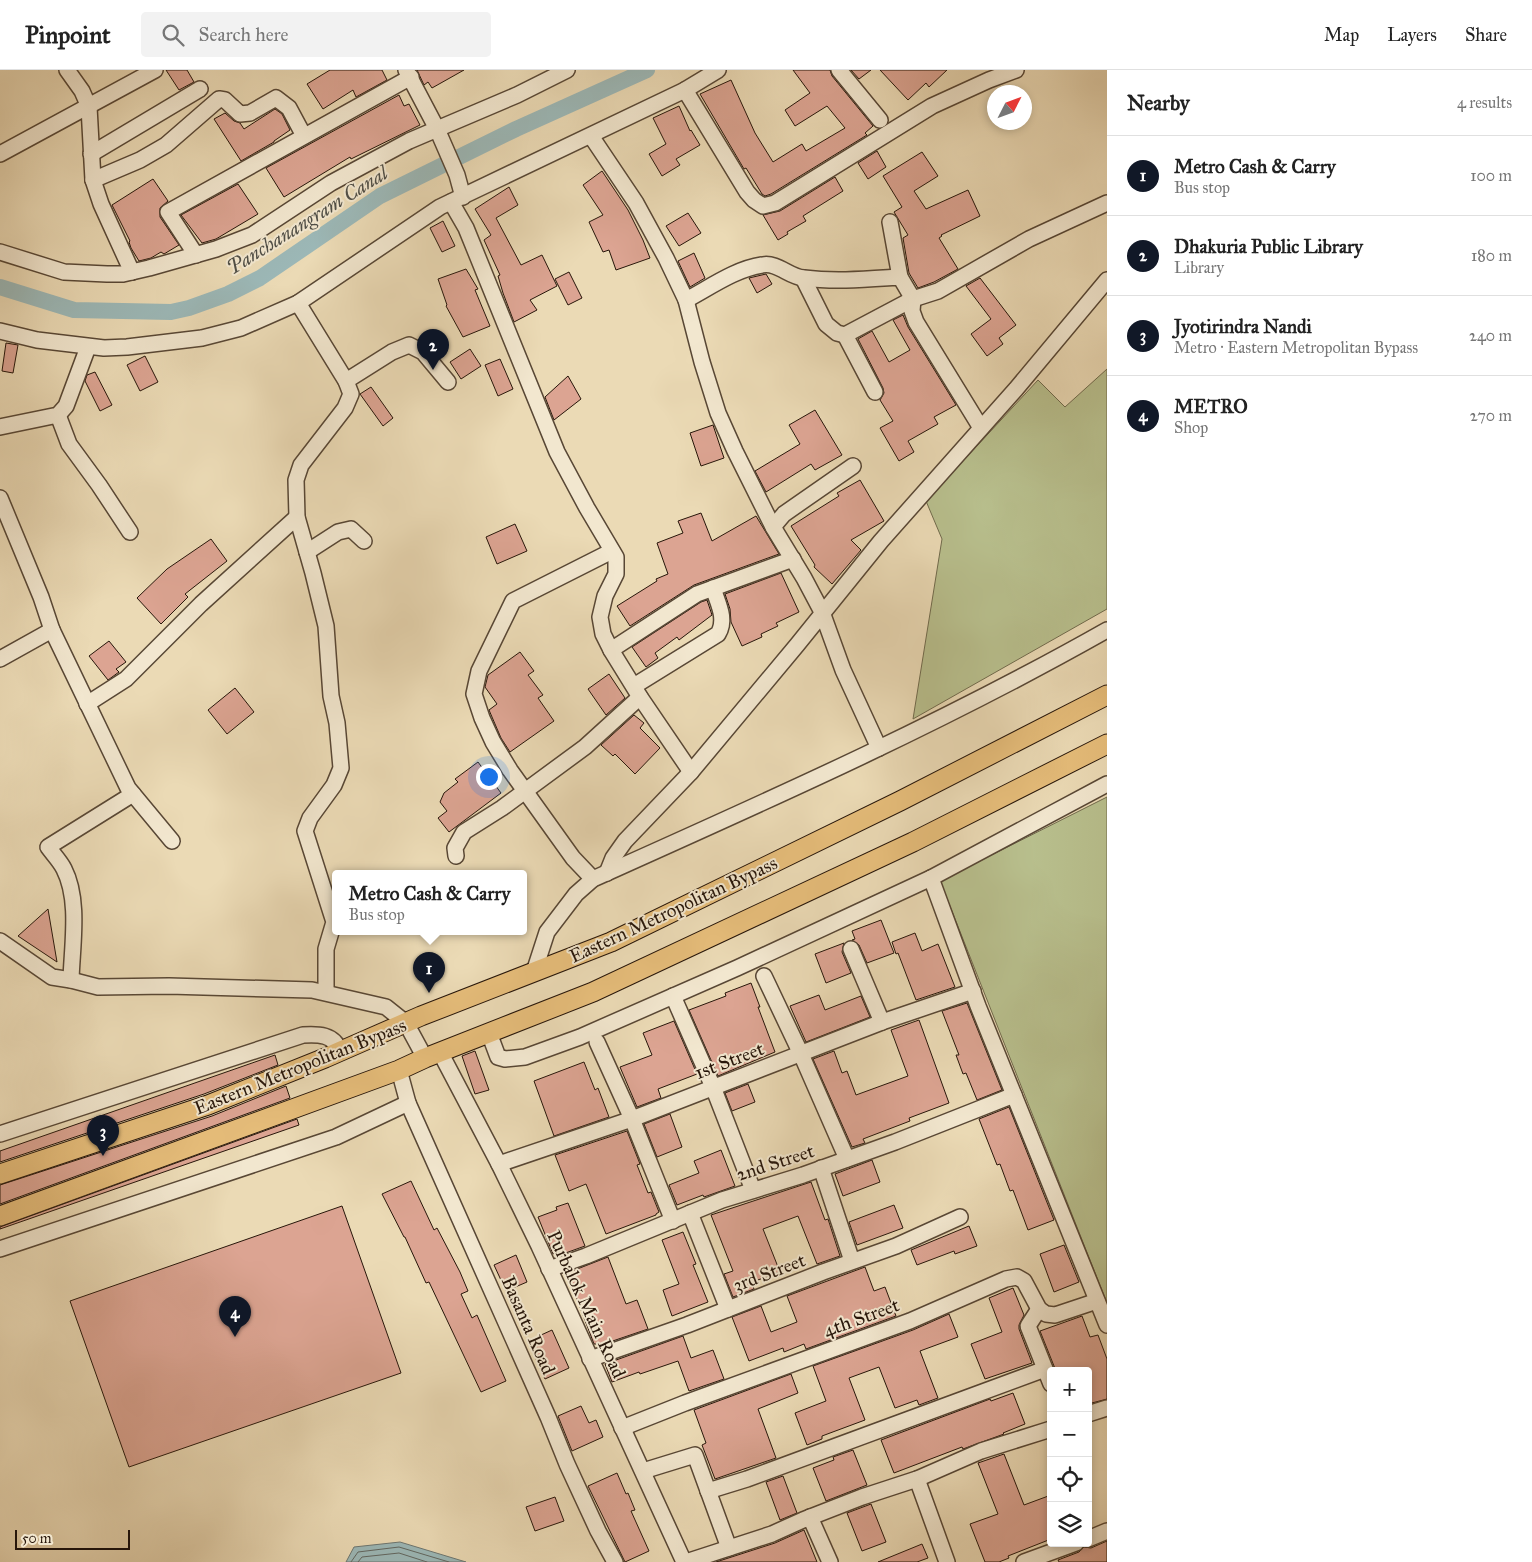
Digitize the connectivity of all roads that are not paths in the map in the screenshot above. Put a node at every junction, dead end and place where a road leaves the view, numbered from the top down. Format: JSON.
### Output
{"nodes":[{"id":1,"x":67,"y":70,"type":"edge"},
{"id":2,"x":155,"y":70,"type":"edge"},
{"id":3,"x":567,"y":70,"type":"edge"},
{"id":4,"x":718,"y":70,"type":"edge"},
{"id":5,"x":839,"y":70,"type":"edge"},
{"id":6,"x":1016,"y":70,"type":"edge"},
{"id":7,"x":409,"y":74,"type":"edge"},
{"id":8,"x":200,"y":89,"type":"dead end"},
{"id":9,"x":685,"y":90,"type":"junction"},
{"id":10,"x":88,"y":107,"type":"junction"},
{"id":11,"x":880,"y":120,"type":"dead end"},
{"id":12,"x":437,"y":129,"type":"junction"},
{"id":13,"x":304,"y":136,"type":"junction"},
{"id":14,"x":591,"y":136,"type":"junction"},
{"id":15,"x":0,"y":154,"type":"edge"},
{"id":16,"x":91,"y":154,"type":"junction"},
{"id":17,"x":93,"y":180,"type":"junction"},
{"id":18,"x":457,"y":199,"type":"junction"},
{"id":19,"x":1107,"y":203,"type":"edge"},
{"id":20,"x":890,"y":222,"type":"dead end"},
{"id":21,"x":0,"y":252,"type":"edge"},
{"id":22,"x":196,"y":255,"type":"junction"},
{"id":23,"x":132,"y":272,"type":"junction"},
{"id":24,"x":900,"y":277,"type":"junction"},
{"id":25,"x":803,"y":278,"type":"junction"},
{"id":26,"x":1107,"y":280,"type":"edge"},
{"id":27,"x":913,"y":299,"type":"junction"},
{"id":28,"x":686,"y":300,"type":"junction"},
{"id":29,"x":298,"y":302,"type":"junction"},
{"id":30,"x":0,"y":331,"type":"edge"},
{"id":31,"x":845,"y":335,"type":"junction"},
{"id":32,"x":88,"y":347,"type":"junction"},
{"id":33,"x":346,"y":381,"type":"junction"},
{"id":34,"x":448,"y":382,"type":"dead end"},
{"id":35,"x":875,"y":392,"type":"dead end"},
{"id":36,"x":58,"y":415,"type":"junction"},
{"id":37,"x":0,"y":427,"type":"edge"},
{"id":38,"x":981,"y":428,"type":"junction"},
{"id":39,"x":853,"y":466,"type":"dead end"},
{"id":40,"x":0,"y":499,"type":"edge"},
{"id":41,"x":297,"y":517,"type":"junction"},
{"id":42,"x":773,"y":527,"type":"junction"},
{"id":43,"x":130,"y":532,"type":"dead end"},
{"id":44,"x":364,"y":541,"type":"dead end"},
{"id":45,"x":612,"y":551,"type":"junction"},
{"id":46,"x":307,"y":552,"type":"junction"},
{"id":47,"x":793,"y":559,"type":"junction"},
{"id":48,"x":713,"y":588,"type":"junction"},
{"id":49,"x":822,"y":612,"type":"junction"},
{"id":50,"x":52,"y":630,"type":"junction"},
{"id":51,"x":1107,"y":630,"type":"edge"},
{"id":52,"x":611,"y":650,"type":"junction"},
{"id":53,"x":0,"y":659,"type":"edge"},
{"id":54,"x":637,"y":692,"type":"junction"},
{"id":55,"x":1107,"y":695,"type":"edge"},
{"id":56,"x":87,"y":704,"type":"junction"},
{"id":57,"x":1107,"y":744,"type":"edge"},
{"id":58,"x":879,"y":748,"type":"junction"},
{"id":59,"x":691,"y":772,"type":"junction"},
{"id":60,"x":1107,"y":784,"type":"edge"},
{"id":61,"x":524,"y":791,"type":"junction"},
{"id":62,"x":133,"y":794,"type":"junction"},
{"id":63,"x":172,"y":841,"type":"dead end"},
{"id":64,"x":456,"y":856,"type":"dead end"},
{"id":65,"x":600,"y":876,"type":"junction"},
{"id":66,"x":931,"y":878,"type":"junction"},
{"id":67,"x":332,"y":916,"type":"edge"},
{"id":68,"x":332,"y":929,"type":"edge"},
{"id":69,"x":0,"y":941,"type":"edge"},
{"id":70,"x":851,"y":949,"type":"dead end"},
{"id":71,"x":534,"y":972,"type":"junction"},
{"id":72,"x":764,"y":976,"type":"dead end"},
{"id":73,"x":71,"y":980,"type":"junction"},
{"id":74,"x":973,"y":990,"type":"junction"},
{"id":75,"x":326,"y":992,"type":"junction"},
{"id":76,"x":673,"y":996,"type":"junction"},
{"id":77,"x":882,"y":1022,"type":"junction"},
{"id":78,"x":406,"y":1023,"type":"junction"},
{"id":79,"x":489,"y":1033,"type":"junction"},
{"id":80,"x":597,"y":1042,"type":"dead end"},
{"id":81,"x":340,"y":1051,"type":"junction"},
{"id":82,"x":801,"y":1054,"type":"junction"},
{"id":83,"x":437,"y":1059,"type":"junction"},
{"id":84,"x":399,"y":1070,"type":"junction"},
{"id":85,"x":713,"y":1087,"type":"junction"},
{"id":86,"x":1014,"y":1095,"type":"junction"},
{"id":87,"x":408,"y":1103,"type":"junction"},
{"id":88,"x":632,"y":1119,"type":"junction"},
{"id":89,"x":0,"y":1134,"type":"edge"},
{"id":90,"x":847,"y":1159,"type":"junction"},
{"id":91,"x":499,"y":1164,"type":"junction"},
{"id":92,"x":821,"y":1168,"type":"junction"},
{"id":93,"x":0,"y":1174,"type":"edge"},
{"id":94,"x":753,"y":1190,"type":"junction"},
{"id":95,"x":690,"y":1214,"type":"junction"},
{"id":96,"x":0,"y":1216,"type":"edge"},
{"id":97,"x":960,"y":1217,"type":"dead end"},
{"id":98,"x":673,"y":1221,"type":"junction"},
{"id":99,"x":0,"y":1249,"type":"edge"},
{"id":100,"x":852,"y":1261,"type":"junction"},
{"id":101,"x":549,"y":1269,"type":"junction"},
{"id":102,"x":1098,"y":1301,"type":"junction"},
{"id":103,"x":728,"y":1309,"type":"junction"},
{"id":104,"x":1039,"y":1309,"type":"junction"},
{"id":105,"x":1107,"y":1325,"type":"edge"},
{"id":106,"x":590,"y":1359,"type":"junction"},
{"id":107,"x":1045,"y":1369,"type":"junction"},
{"id":108,"x":1047,"y":1374,"type":"edge"},
{"id":109,"x":1107,"y":1408,"type":"edge"},
{"id":110,"x":1092,"y":1413,"type":"edge"},
{"id":111,"x":622,"y":1428,"type":"junction"},
{"id":112,"x":1047,"y":1430,"type":"edge"},
{"id":113,"x":643,"y":1471,"type":"junction"},
{"id":114,"x":917,"y":1480,"type":"junction"},
{"id":115,"x":708,"y":1491,"type":"junction"},
{"id":116,"x":810,"y":1517,"type":"junction"},
{"id":117,"x":1107,"y":1531,"type":"edge"},
{"id":118,"x":1092,"y":1537,"type":"edge"},
{"id":119,"x":1069,"y":1547,"type":"edge"},
{"id":120,"x":729,"y":1548,"type":"junction"},
{"id":121,"x":1048,"y":1558,"type":"edge"},
{"id":122,"x":616,"y":1562,"type":"edge"},
{"id":123,"x":685,"y":1562,"type":"edge"},
{"id":124,"x":830,"y":1562,"type":"edge"},
{"id":125,"x":947,"y":1562,"type":"edge"},
{"id":126,"x":1024,"y":1562,"type":"edge"}],
"edges":[{"from":1,"to":10,"type":"street"},
{"from":2,"to":10,"type":"street"},
{"from":3,"to":12,"type":"street"},
{"from":4,"to":9,"type":"street"},
{"from":5,"to":11,"type":"street"},
{"from":6,"to":9,"type":"street"},
{"from":7,"to":12,"type":"street"},
{"from":7,"to":13,"type":"street"},
{"from":8,"to":16,"type":"street"},
{"from":9,"to":14,"type":"street"},
{"from":10,"to":15,"type":"street"},
{"from":10,"to":16,"type":"street"},
{"from":12,"to":18,"type":"street"},
{"from":12,"to":22,"type":"street"},
{"from":13,"to":17,"type":"street"},
{"from":13,"to":22,"type":"street"},
{"from":14,"to":18,"type":"street"},
{"from":14,"to":28,"type":"street"},
{"from":16,"to":17,"type":"street"},
{"from":17,"to":23,"type":"street"},
{"from":18,"to":29,"type":"street"},
{"from":18,"to":45,"type":"street"},
{"from":19,"to":27,"type":"street"},
{"from":20,"to":24,"type":"street"},
{"from":21,"to":23,"type":"street"},
{"from":22,"to":23,"type":"street"},
{"from":24,"to":25,"type":"street"},
{"from":24,"to":27,"type":"street"},
{"from":25,"to":28,"type":"street"},
{"from":25,"to":31,"type":"street"},
{"from":26,"to":38,"type":"street"},
{"from":27,"to":31,"type":"street"},
{"from":27,"to":38,"type":"street"},
{"from":28,"to":42,"type":"street"},
{"from":29,"to":32,"type":"street"},
{"from":29,"to":33,"type":"street"},
{"from":30,"to":32,"type":"street"},
{"from":31,"to":35,"type":"street"},
{"from":32,"to":36,"type":"street"},
{"from":33,"to":34,"type":"street"},
{"from":33,"to":41,"type":"street"},
{"from":36,"to":37,"type":"street"},
{"from":36,"to":43,"type":"street"},
{"from":38,"to":49,"type":"street"},
{"from":39,"to":42,"type":"street"},
{"from":40,"to":50,"type":"street"},
{"from":41,"to":46,"type":"street"},
{"from":41,"to":56,"type":"street"},
{"from":42,"to":47,"type":"street"},
{"from":44,"to":46,"type":"street"},
{"from":45,"to":52,"type":"street"},
{"from":45,"to":61,"type":"street"},
{"from":46,"to":67,"type":"street"},
{"from":47,"to":48,"type":"street"},
{"from":47,"to":49,"type":"street"},
{"from":48,"to":52,"type":"street"},
{"from":48,"to":54,"type":"street"},
{"from":49,"to":58,"type":"street"},
{"from":49,"to":59,"type":"street"},
{"from":50,"to":53,"type":"street"},
{"from":50,"to":56,"type":"street"},
{"from":51,"to":58,"type":"street"},
{"from":52,"to":54,"type":"street"},
{"from":54,"to":59,"type":"street"},
{"from":54,"to":61,"type":"street"},
{"from":55,"to":71,"type":"main road","name":"Eastern Metropolitan Bypass"},
{"from":56,"to":62,"type":"street"},
{"from":57,"to":79,"type":"main road","name":"Eastern Metropolitan Bypass"},
{"from":58,"to":65,"type":"street"},
{"from":59,"to":65,"type":"street"},
{"from":60,"to":66,"type":"street"},
{"from":61,"to":64,"type":"street"},
{"from":61,"to":65,"type":"street"},
{"from":62,"to":63,"type":"street"},
{"from":62,"to":73,"type":"street"},
{"from":65,"to":71,"type":"street"},
{"from":66,"to":74,"type":"street"},
{"from":66,"to":76,"type":"street"},
{"from":68,"to":75,"type":"street"},
{"from":69,"to":73,"type":"street"},
{"from":70,"to":77,"type":"street"},
{"from":71,"to":78,"type":"main road","name":"Eastern Metropolitan Bypass"},
{"from":72,"to":82,"type":"street"},
{"from":73,"to":75,"type":"street"},
{"from":74,"to":77,"type":"street","name":"1st Street"},
{"from":74,"to":86,"type":"street"},
{"from":75,"to":78,"type":"street"},
{"from":76,"to":79,"type":"street"},
{"from":76,"to":85,"type":"street"},
{"from":77,"to":82,"type":"street","name":"1st Street"},
{"from":78,"to":81,"type":"main road","name":"Eastern Metropolitan Bypass"},
{"from":78,"to":83,"type":"street","name":"Purbalok Main Road"},
{"from":79,"to":83,"type":"main road","name":"Eastern Metropolitan Bypass"},
{"from":80,"to":88,"type":"street"},
{"from":81,"to":89,"type":"street"},
{"from":81,"to":93,"type":"main road","name":"Eastern Metropolitan Bypass"},
{"from":82,"to":85,"type":"street","name":"1st Street"},
{"from":82,"to":90,"type":"street"},
{"from":83,"to":84,"type":"main road","name":"Eastern Metropolitan Bypass"},
{"from":83,"to":91,"type":"street","name":"Purbalok Main Road"},
{"from":84,"to":87,"type":"street","name":"Basanta Road"},
{"from":84,"to":96,"type":"main road","name":"Eastern Metropolitan Bypass"},
{"from":85,"to":88,"type":"street","name":"1st Street"},
{"from":85,"to":94,"type":"street"},
{"from":86,"to":90,"type":"street","name":"2nd Street"},
{"from":86,"to":102,"type":"street"},
{"from":87,"to":99,"type":"street"},
{"from":87,"to":122,"type":"street","name":"Basanta Road"},
{"from":88,"to":91,"type":"street","name":"1st Street"},
{"from":88,"to":98,"type":"street"},
{"from":90,"to":92,"type":"street","name":"2nd Street"},
{"from":91,"to":101,"type":"street","name":"Purbalok Main Road"},
{"from":92,"to":94,"type":"street","name":"2nd Street"},
{"from":92,"to":100,"type":"street"},
{"from":94,"to":95,"type":"street","name":"2nd Street"},
{"from":95,"to":98,"type":"street","name":"2nd Street"},
{"from":95,"to":103,"type":"street"},
{"from":97,"to":100,"type":"street","name":"3rd Street"},
{"from":98,"to":101,"type":"street","name":"2nd Street"},
{"from":100,"to":103,"type":"street","name":"3rd Street"},
{"from":101,"to":106,"type":"street","name":"Purbalok Main Road"},
{"from":102,"to":104,"type":"street"},
{"from":102,"to":105,"type":"street"},
{"from":103,"to":106,"type":"street","name":"3rd Street"},
{"from":104,"to":107,"type":"street"},
{"from":104,"to":111,"type":"street","name":"4th Street"},
{"from":106,"to":111,"type":"street","name":"Purbalok Main Road"},
{"from":107,"to":108,"type":"street"},
{"from":107,"to":115,"type":"street"},
{"from":109,"to":110,"type":"street"},
{"from":111,"to":113,"type":"street","name":"Purbalok Main Road"},
{"from":112,"to":114,"type":"street"},
{"from":113,"to":115,"type":"street"},
{"from":113,"to":123,"type":"street","name":"Purbalok Main Road"},
{"from":114,"to":116,"type":"street"},
{"from":114,"to":125,"type":"street"},
{"from":115,"to":120,"type":"street"},
{"from":116,"to":120,"type":"street"},
{"from":116,"to":124,"type":"street"},
{"from":117,"to":118,"type":"street"},
{"from":119,"to":121,"type":"street"},
{"from":120,"to":123,"type":"street"},
{"from":121,"to":126,"type":"street"}]}
